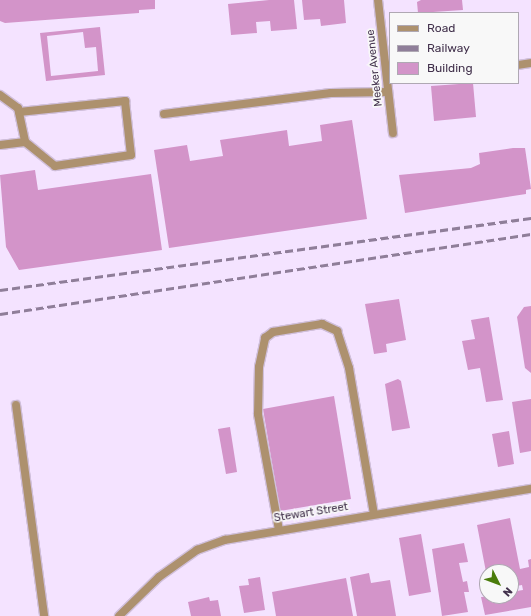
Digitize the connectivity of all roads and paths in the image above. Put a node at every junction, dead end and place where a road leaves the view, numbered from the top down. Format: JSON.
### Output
{"nodes":[{"id":1,"x":378,"y":0,"type":"edge"},
{"id":2,"x":531,"y":63,"type":"edge"},
{"id":3,"x":519,"y":64,"type":"edge"},
{"id":4,"x":388,"y":78,"type":"edge"},
{"id":5,"x":388,"y":92,"type":"junction"},
{"id":6,"x":0,"y":95,"type":"edge"},
{"id":7,"x":19,"y":112,"type":"junction"},
{"id":8,"x":164,"y":114,"type":"dead end"},
{"id":9,"x":393,"y":133,"type":"dead end"},
{"id":10,"x":24,"y":142,"type":"junction"},
{"id":11,"x":0,"y":145,"type":"edge"},
{"id":12,"x":16,"y":405,"type":"dead end"},
{"id":13,"x":531,"y":489,"type":"edge"},
{"id":14,"x":374,"y":514,"type":"junction"},
{"id":15,"x":279,"y":530,"type":"junction"},
{"id":16,"x":44,"y":616,"type":"edge"},
{"id":17,"x":119,"y":616,"type":"edge"}],
"edges":[{"from":1,"to":4,"type":"street","name":"Meeker Avenue"},
{"from":2,"to":3,"type":"street"},
{"from":4,"to":5,"type":"street","name":"Meeker Avenue"},
{"from":5,"to":8,"type":"street"},
{"from":5,"to":9,"type":"street","name":"Meeker Avenue"},
{"from":6,"to":7,"type":"street"},
{"from":7,"to":10,"type":"street"},
{"from":7,"to":10,"type":"street"},
{"from":10,"to":11,"type":"street"},
{"from":12,"to":16,"type":"street"},
{"from":13,"to":14,"type":"street","name":"Stewart Street"},
{"from":14,"to":15,"type":"street","name":"Stewart Street"},
{"from":14,"to":15,"type":"street"},
{"from":15,"to":17,"type":"street","name":"Stewart Street"}]}
